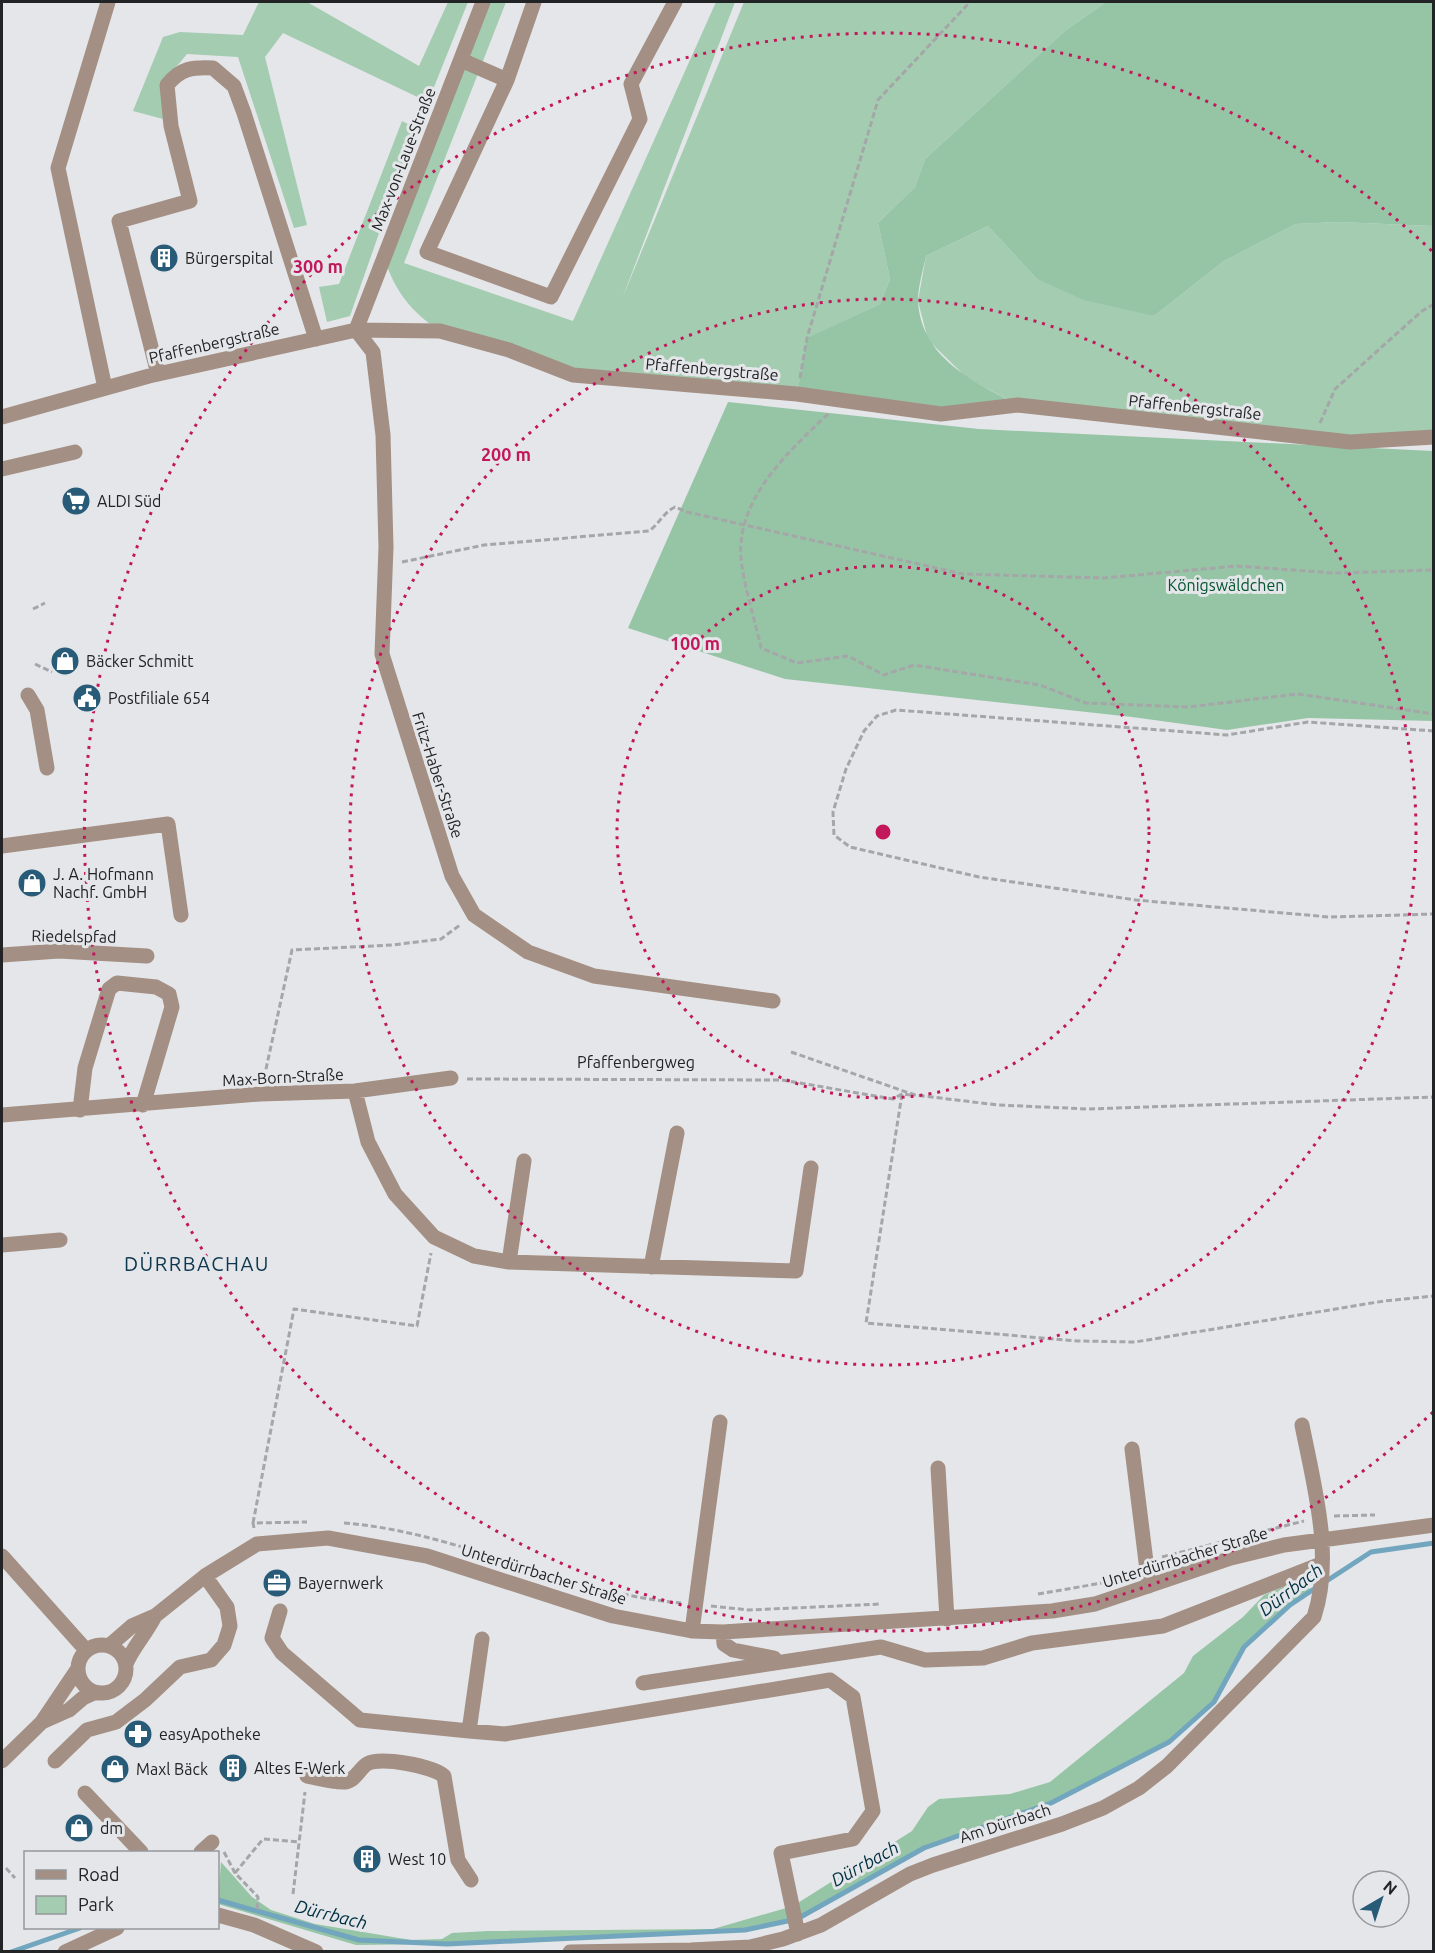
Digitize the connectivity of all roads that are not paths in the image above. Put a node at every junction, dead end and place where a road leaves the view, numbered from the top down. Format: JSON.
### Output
{"nodes":[{"id":1,"x":108,"y":2,"type":"edge"},
{"id":2,"x":483,"y":2,"type":"edge"},
{"id":3,"x":534,"y":2,"type":"edge"},
{"id":4,"x":675,"y":2,"type":"edge"},
{"id":5,"x":461,"y":60,"type":"junction"},
{"id":6,"x":507,"y":80,"type":"junction"},
{"id":7,"x":356,"y":330,"type":"junction"},
{"id":8,"x":316,"y":339,"type":"junction"},
{"id":9,"x":158,"y":374,"type":"junction"},
{"id":10,"x":105,"y":388,"type":"junction"},
{"id":11,"x":2,"y":417,"type":"edge"},
{"id":12,"x":1434,"y":437,"type":"edge"},
{"id":13,"x":75,"y":452,"type":"dead end"},
{"id":14,"x":2,"y":469,"type":"edge"},
{"id":15,"x":28,"y":695,"type":"dead end"},
{"id":16,"x":46,"y":768,"type":"dead end"},
{"id":17,"x":2,"y":846,"type":"edge"},
{"id":18,"x":181,"y":915,"type":"dead end"},
{"id":19,"x":2,"y":955,"type":"edge"},
{"id":20,"x":147,"y":956,"type":"dead end"},
{"id":21,"x":773,"y":1001,"type":"dead end"},
{"id":22,"x":451,"y":1078,"type":"road end"},
{"id":23,"x":355,"y":1091,"type":"junction"},
{"id":24,"x":143,"y":1105,"type":"junction"},
{"id":25,"x":80,"y":1110,"type":"junction"},
{"id":26,"x":2,"y":1115,"type":"edge"},
{"id":27,"x":677,"y":1133,"type":"dead end"},
{"id":28,"x":524,"y":1161,"type":"dead end"},
{"id":29,"x":811,"y":1168,"type":"dead end"},
{"id":30,"x":60,"y":1240,"type":"dead end"},
{"id":31,"x":2,"y":1245,"type":"edge"},
{"id":32,"x":509,"y":1263,"type":"junction"},
{"id":33,"x":651,"y":1267,"type":"junction"},
{"id":34,"x":720,"y":1422,"type":"dead end"},
{"id":35,"x":1302,"y":1425,"type":"dead end"},
{"id":36,"x":1132,"y":1449,"type":"dead end"},
{"id":37,"x":938,"y":1468,"type":"dead end"},
{"id":38,"x":1434,"y":1525,"type":"edge"},
{"id":39,"x":1320,"y":1540,"type":"junction"},
{"id":40,"x":2,"y":1556,"type":"edge"},
{"id":41,"x":1322,"y":1571,"type":"junction"},
{"id":42,"x":205,"y":1576,"type":"junction"},
{"id":43,"x":1149,"y":1586,"type":"junction"},
{"id":44,"x":280,"y":1611,"type":"dead end"},
{"id":45,"x":155,"y":1616,"type":"junction"},
{"id":46,"x":947,"y":1619,"type":"junction"},
{"id":47,"x":692,"y":1631,"type":"junction"},
{"id":48,"x":723,"y":1632,"type":"junction"},
{"id":49,"x":482,"y":1639,"type":"dead end"},
{"id":50,"x":109,"y":1646,"type":"junction"},
{"id":51,"x":86,"y":1650,"type":"junction"},
{"id":52,"x":783,"y":1660,"type":"junction"},
{"id":53,"x":126,"y":1664,"type":"junction"},
{"id":54,"x":78,"y":1670,"type":"junction"},
{"id":55,"x":643,"y":1683,"type":"dead end"},
{"id":56,"x":94,"y":1693,"type":"junction"},
{"id":57,"x":42,"y":1722,"type":"junction"},
{"id":58,"x":469,"y":1731,"type":"junction"},
{"id":59,"x":2,"y":1761,"type":"edge"},
{"id":60,"x":55,"y":1761,"type":"dead end"},
{"id":61,"x":307,"y":1776,"type":"road end"},
{"id":62,"x":85,"y":1793,"type":"dead end"},
{"id":63,"x":140,"y":1851,"type":"edge"},
{"id":64,"x":471,"y":1880,"type":"dead end"},
{"id":65,"x":219,"y":1915,"type":"edge"},
{"id":66,"x":115,"y":1929,"type":"edge"},
{"id":67,"x":798,"y":1934,"type":"junction"},
{"id":68,"x":65,"y":1952,"type":"edge"},
{"id":69,"x":316,"y":1952,"type":"edge"},
{"id":70,"x":570,"y":1952,"type":"edge"}],
"edges":[{"from":1,"to":10,"type":"street"},
{"from":2,"to":5,"type":"street","name":"Max-von-Laue-Straße"},
{"from":3,"to":6,"type":"street"},
{"from":4,"to":6,"type":"street"},
{"from":5,"to":6,"type":"street"},
{"from":5,"to":7,"type":"street","name":"Max-von-Laue-Straße"},
{"from":7,"to":8,"type":"street","name":"Pfaffenbergstraße"},
{"from":7,"to":12,"type":"street","name":"Pfaffenbergstraße"},
{"from":7,"to":21,"type":"street","name":"Fritz-Haber-Straße"},
{"from":8,"to":9,"type":"street","name":"Pfaffenbergstraße"},
{"from":8,"to":9,"type":"street"},
{"from":9,"to":10,"type":"street","name":"Pfaffenbergstraße"},
{"from":10,"to":11,"type":"street","name":"Pfaffenbergstraße"},
{"from":13,"to":14,"type":"street"},
{"from":15,"to":16,"type":"street"},
{"from":17,"to":18,"type":"street"},
{"from":19,"to":20,"type":"street","name":"Riedelspfad"},
{"from":22,"to":23,"type":"street"},
{"from":23,"to":24,"type":"street","name":"Max-Born-Straße"},
{"from":23,"to":32,"type":"street","name":"Max-Born-Straße"},
{"from":24,"to":25,"type":"street","name":"Max-Born-Straße"},
{"from":24,"to":25,"type":"street"},
{"from":25,"to":26,"type":"street","name":"Max-Born-Straße"},
{"from":27,"to":33,"type":"street"},
{"from":28,"to":32,"type":"street"},
{"from":29,"to":33,"type":"street","name":"Max-Born-Straße"},
{"from":30,"to":31,"type":"street"},
{"from":32,"to":33,"type":"street","name":"Max-Born-Straße"},
{"from":34,"to":47,"type":"street"},
{"from":35,"to":39,"type":"street","name":"Am Dürrbach"},
{"from":36,"to":43,"type":"street"},
{"from":37,"to":46,"type":"street"},
{"from":38,"to":39,"type":"street","name":"Unterdürrbacher Straße"},
{"from":39,"to":41,"type":"street","name":"Am Dürrbach"},
{"from":39,"to":43,"type":"street","name":"Unterdürrbacher Straße"},
{"from":40,"to":51,"type":"street"},
{"from":41,"to":52,"type":"street"},
{"from":41,"to":67,"type":"street","name":"Am Dürrbach"},
{"from":42,"to":45,"type":"street","name":"Unterdürrbacher Straße"},
{"from":42,"to":47,"type":"street","name":"Unterdürrbacher Straße"},
{"from":42,"to":60,"type":"street"},
{"from":43,"to":46,"type":"street","name":"Unterdürrbacher Straße"},
{"from":44,"to":58,"type":"street"},
{"from":45,"to":50,"type":"street","name":"Unterdürrbacher Straße"},
{"from":45,"to":53,"type":"street","name":"Unterdürrbacher Straße"},
{"from":46,"to":48,"type":"street","name":"Unterdürrbacher Straße"},
{"from":47,"to":48,"type":"street","name":"Unterdürrbacher Straße"},
{"from":48,"to":52,"type":"street"},
{"from":49,"to":58,"type":"street"},
{"from":50,"to":51,"type":"street"},
{"from":50,"to":53,"type":"street"},
{"from":51,"to":54,"type":"street"},
{"from":52,"to":55,"type":"street"},
{"from":53,"to":56,"type":"street"},
{"from":54,"to":56,"type":"street"},
{"from":54,"to":57,"type":"street"},
{"from":56,"to":57,"type":"street"},
{"from":57,"to":59,"type":"street"},
{"from":58,"to":67,"type":"street"},
{"from":61,"to":64,"type":"street"},
{"from":62,"to":63,"type":"street"},
{"from":65,"to":69,"type":"street"},
{"from":66,"to":68,"type":"street"},
{"from":67,"to":70,"type":"street","name":"Am Dürrbach"}]}
